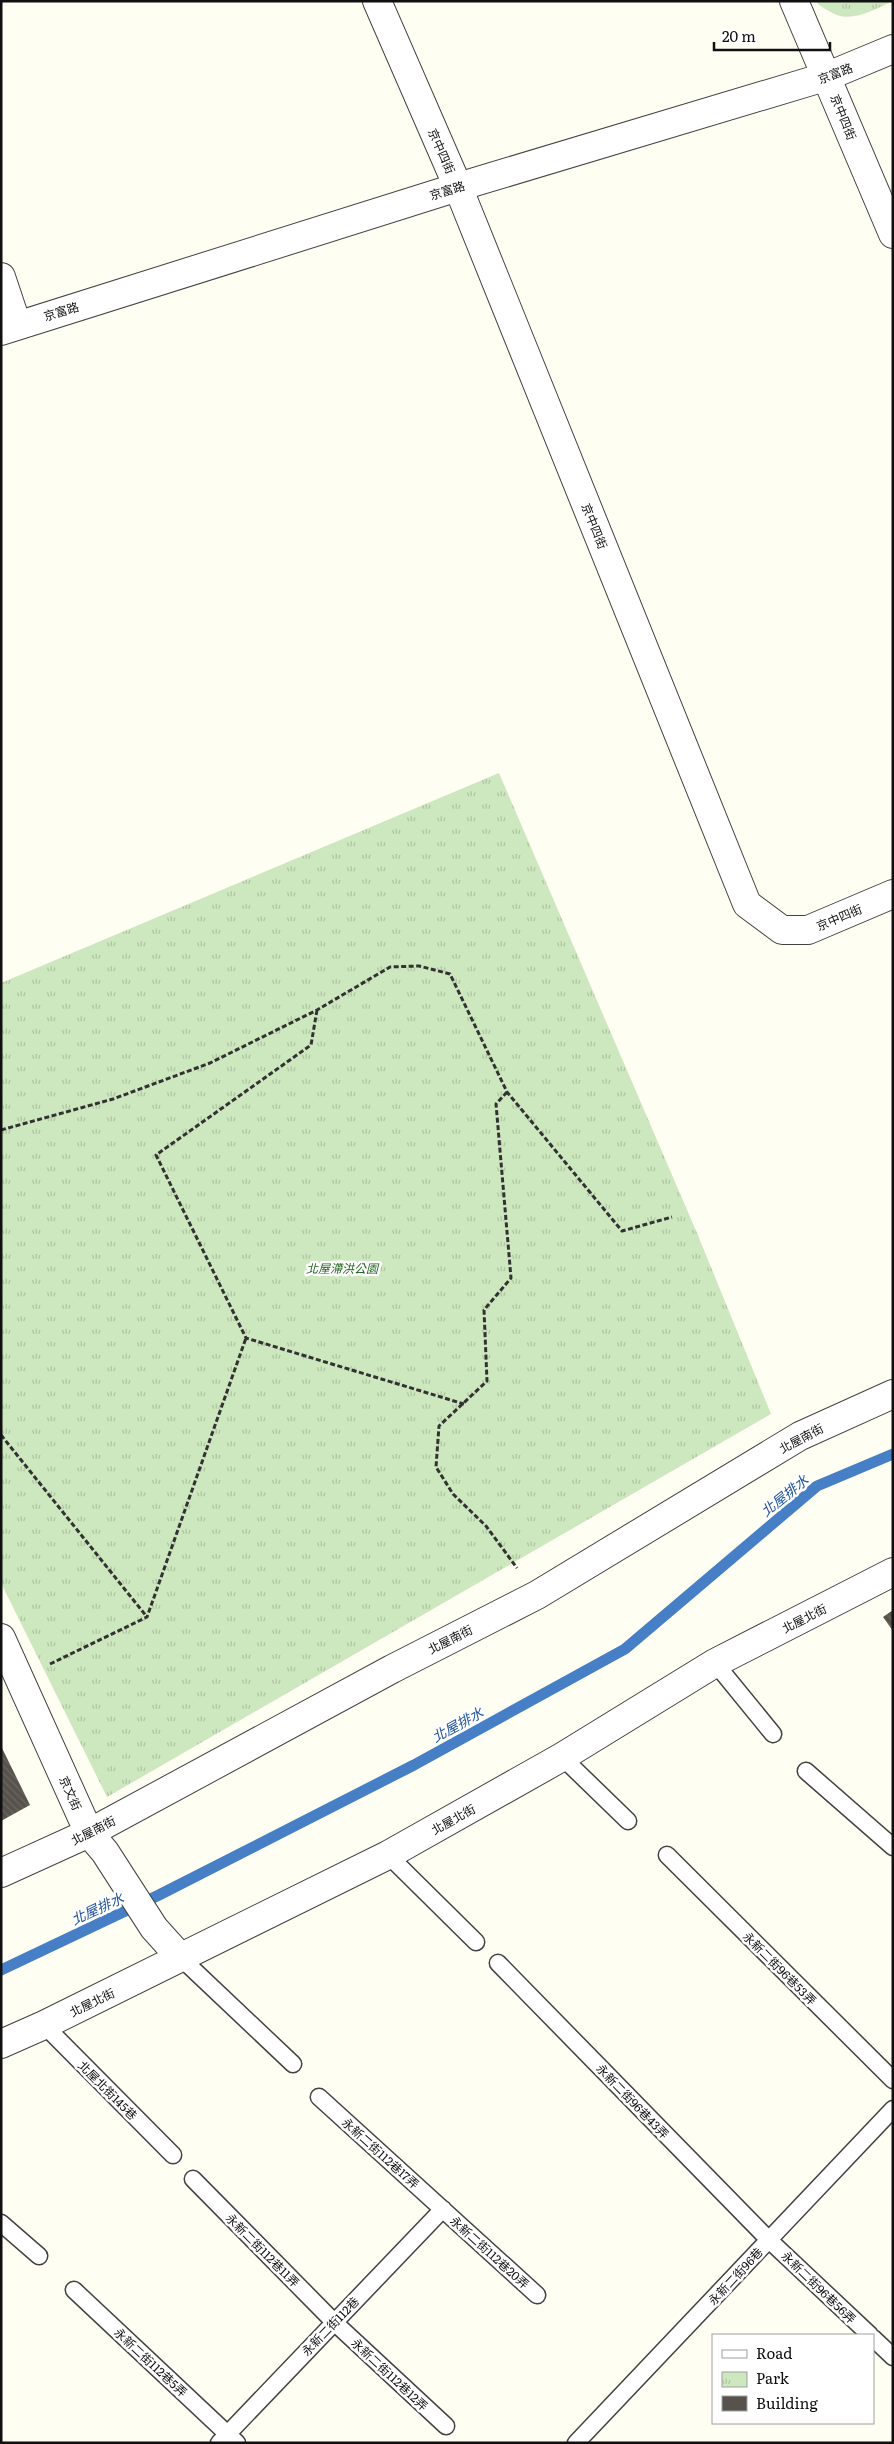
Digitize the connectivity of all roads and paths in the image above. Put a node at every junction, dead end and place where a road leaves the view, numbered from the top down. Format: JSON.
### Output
{"nodes":[{"id":1,"x":377,"y":1,"type":"edge"},
{"id":2,"x":794,"y":1,"type":"edge"},
{"id":3,"x":893,"y":49,"type":"edge"},
{"id":4,"x":828,"y":76,"type":"junction"},
{"id":5,"x":458,"y":187,"type":"junction"},
{"id":6,"x":893,"y":234,"type":"edge"},
{"id":7,"x":1,"y":277,"type":"edge"},
{"id":8,"x":9,"y":328,"type":"edge"},
{"id":9,"x":893,"y":894,"type":"edge"},
{"id":10,"x":316,"y":1010,"type":"junction"},
{"id":11,"x":508,"y":1092,"type":"junction"},
{"id":12,"x":1,"y":1130,"type":"edge"},
{"id":13,"x":672,"y":1217,"type":"dead end"},
{"id":14,"x":246,"y":1338,"type":"junction"},
{"id":15,"x":893,"y":1394,"type":"edge"},
{"id":16,"x":464,"y":1404,"type":"junction"},
{"id":17,"x":1,"y":1435,"type":"edge"},
{"id":18,"x":893,"y":1572,"type":"edge"},
{"id":19,"x":536,"y":1595,"type":"junction"},
{"id":20,"x":147,"y":1617,"type":"junction"},
{"id":21,"x":1,"y":1638,"type":"edge"},
{"id":22,"x":715,"y":1663,"type":"junction"},
{"id":23,"x":20,"y":1678,"type":"junction"},
{"id":24,"x":773,"y":1734,"type":"dead end"},
{"id":25,"x":562,"y":1757,"type":"junction"},
{"id":26,"x":806,"y":1771,"type":"dead end"},
{"id":27,"x":628,"y":1821,"type":"dead end"},
{"id":28,"x":97,"y":1842,"type":"junction"},
{"id":29,"x":893,"y":1848,"type":"edge"},
{"id":30,"x":388,"y":1855,"type":"junction"},
{"id":31,"x":667,"y":1856,"type":"dead end"},
{"id":32,"x":1,"y":1873,"type":"edge"},
{"id":33,"x":476,"y":1942,"type":"dead end"},
{"id":34,"x":181,"y":1958,"type":"junction"},
{"id":35,"x":498,"y":1963,"type":"dead end"},
{"id":36,"x":44,"y":2026,"type":"junction"},
{"id":37,"x":1,"y":2044,"type":"edge"},
{"id":38,"x":293,"y":2064,"type":"dead end"},
{"id":39,"x":893,"y":2080,"type":"edge"},
{"id":40,"x":319,"y":2097,"type":"dead end"},
{"id":41,"x":893,"y":2109,"type":"edge"},
{"id":42,"x":173,"y":2155,"type":"dead end"},
{"id":43,"x":193,"y":2179,"type":"dead end"},
{"id":44,"x":443,"y":2209,"type":"junction"},
{"id":45,"x":1,"y":2223,"type":"edge"},
{"id":46,"x":769,"y":2240,"type":"junction"},
{"id":47,"x":39,"y":2256,"type":"dead end"},
{"id":48,"x":74,"y":2290,"type":"dead end"},
{"id":49,"x":537,"y":2295,"type":"dead end"},
{"id":50,"x":334,"y":2322,"type":"junction"},
{"id":51,"x":869,"y":2334,"type":"edge"},
{"id":52,"x":874,"y":2339,"type":"edge"},
{"id":53,"x":893,"y":2357,"type":"edge"},
{"id":54,"x":446,"y":2426,"type":"dead end"},
{"id":55,"x":228,"y":2439,"type":"edge"},
{"id":56,"x":576,"y":2443,"type":"edge"}],
"edges":[{"from":1,"to":5,"type":"street","name":"京中四街"},
{"from":2,"to":4,"type":"street","name":"京中四街"},
{"from":3,"to":4,"type":"street","name":"京富路"},
{"from":4,"to":5,"type":"street","name":"京富路"},
{"from":4,"to":6,"type":"street","name":"京中四街"},
{"from":5,"to":8,"type":"street","name":"京富路"},
{"from":5,"to":9,"type":"street","name":"京中四街"},
{"from":7,"to":8,"type":"street"},
{"from":10,"to":11,"type":"path"},
{"from":10,"to":12,"type":"path"},
{"from":10,"to":14,"type":"path"},
{"from":11,"to":13,"type":"path"},
{"from":11,"to":16,"type":"path"},
{"from":14,"to":16,"type":"path"},
{"from":14,"to":20,"type":"path"},
{"from":15,"to":19,"type":"street","name":"北屋南街"},
{"from":16,"to":19,"type":"path"},
{"from":17,"to":20,"type":"path"},
{"from":18,"to":22,"type":"street","name":"北屋北街"},
{"from":19,"to":28,"type":"street","name":"北屋南街"},
{"from":20,"to":23,"type":"path"},
{"from":21,"to":23,"type":"street","name":"京文街"},
{"from":22,"to":24,"type":"lane"},
{"from":22,"to":25,"type":"street","name":"北屋北街"},
{"from":23,"to":28,"type":"street","name":"京文街"},
{"from":25,"to":27,"type":"lane"},
{"from":25,"to":30,"type":"street","name":"北屋北街"},
{"from":26,"to":29,"type":"lane"},
{"from":28,"to":32,"type":"street","name":"北屋南街"},
{"from":28,"to":34,"type":"street","name":"京文街"},
{"from":30,"to":33,"type":"lane"},
{"from":30,"to":34,"type":"street","name":"北屋北街"},
{"from":31,"to":39,"type":"lane","name":"永新二街96巷53弄"},
{"from":34,"to":36,"type":"street","name":"北屋北街"},
{"from":34,"to":38,"type":"lane"},
{"from":35,"to":46,"type":"lane","name":"永新二街96巷43弄"},
{"from":36,"to":37,"type":"street","name":"北屋北街"},
{"from":36,"to":42,"type":"lane","name":"北屋北街145巷"},
{"from":40,"to":44,"type":"lane","name":"永新二街112巷17弄"},
{"from":41,"to":46,"type":"lane","name":"永新二街96巷"},
{"from":43,"to":50,"type":"lane","name":"永新二街112巷11弄"},
{"from":44,"to":49,"type":"lane","name":"永新二街112巷20弄"},
{"from":44,"to":50,"type":"lane","name":"永新二街112巷"},
{"from":45,"to":47,"type":"lane"},
{"from":46,"to":51,"type":"lane","name":"永新二街96巷56弄"},
{"from":46,"to":56,"type":"lane","name":"永新二街96巷"},
{"from":48,"to":55,"type":"lane","name":"永新二街112巷5弄"},
{"from":50,"to":54,"type":"lane","name":"永新二街112巷12弄"},
{"from":50,"to":55,"type":"lane","name":"永新二街112巷"},
{"from":52,"to":53,"type":"lane"}]}
